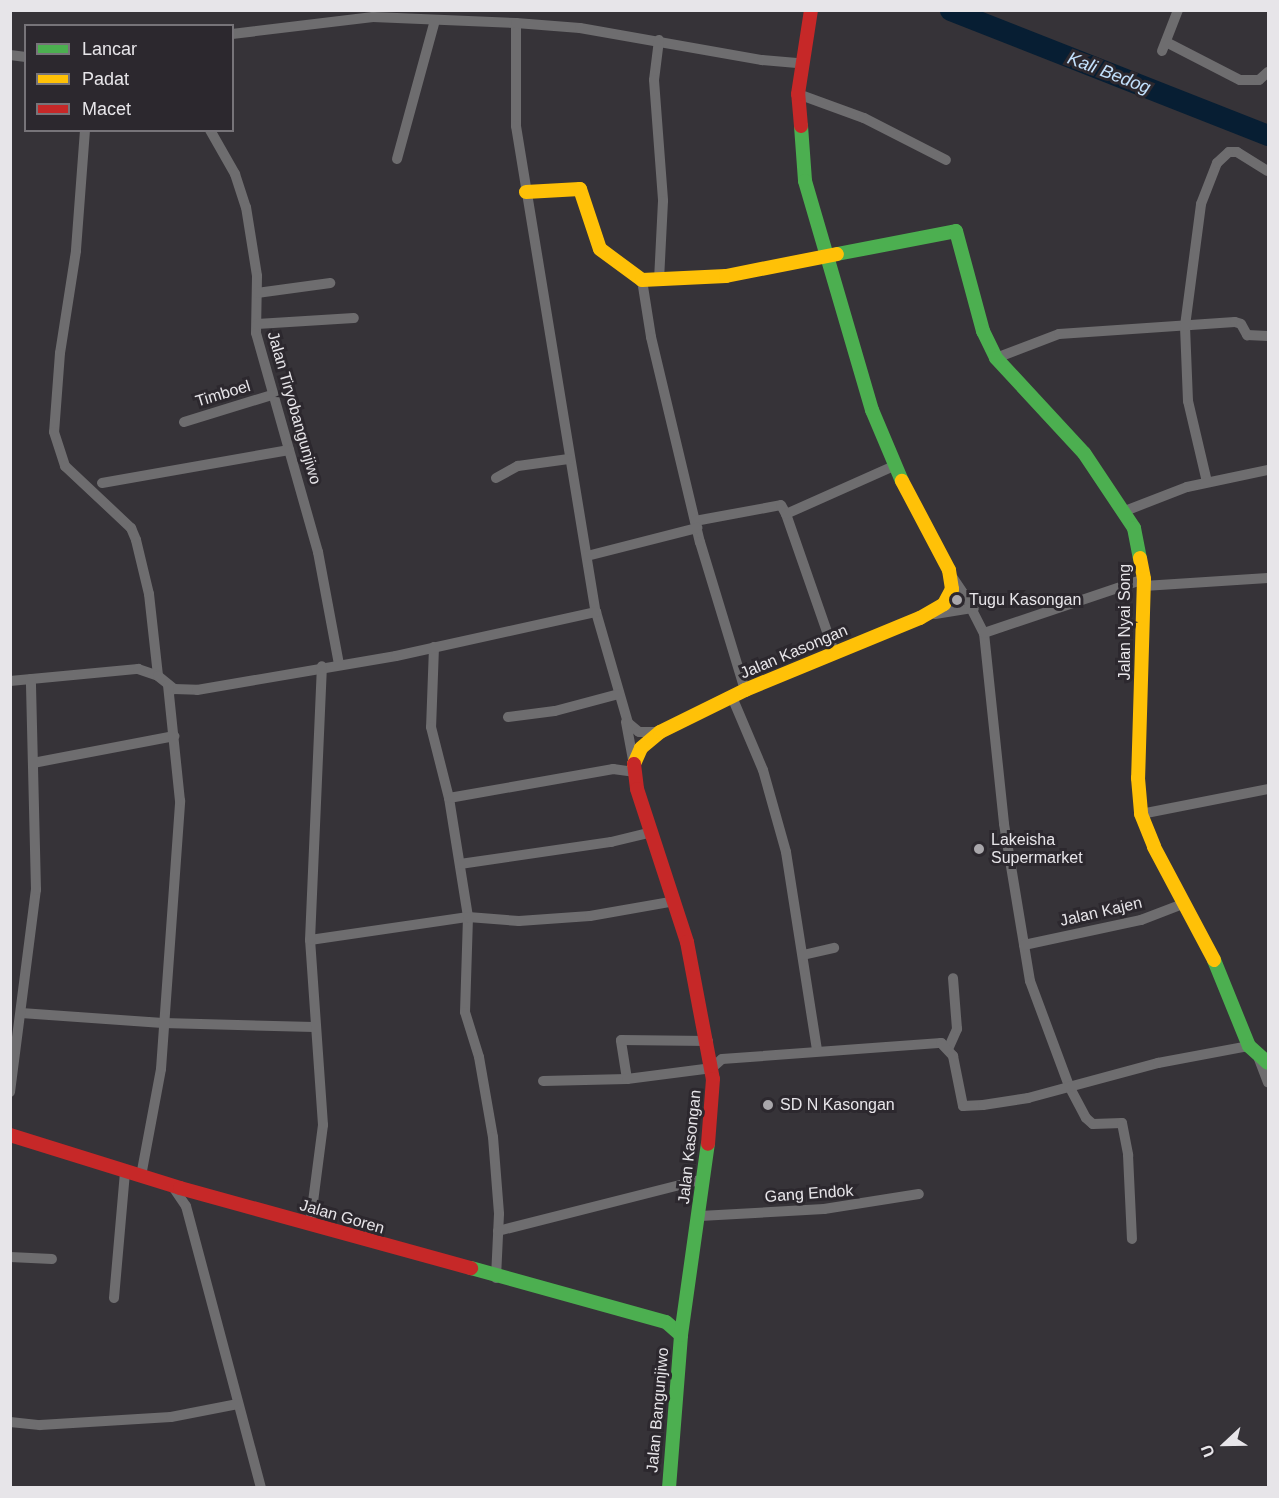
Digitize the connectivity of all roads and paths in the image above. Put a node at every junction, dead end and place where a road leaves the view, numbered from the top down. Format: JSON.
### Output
{"nodes":[{"id":1,"x":811,"y":10,"type":"edge"},
{"id":2,"x":1178,"y":10,"type":"edge"},
{"id":3,"x":435,"y":20,"type":"junction"},
{"id":4,"x":516,"y":23,"type":"junction"},
{"id":5,"x":234,"y":34,"type":"edge"},
{"id":6,"x":659,"y":39,"type":"junction"},
{"id":7,"x":800,"y":63,"type":"junction"},
{"id":8,"x":1269,"y":72,"type":"edge"},
{"id":9,"x":798,"y":94,"type":"junction"},
{"id":10,"x":85,"y":132,"type":"edge"},
{"id":11,"x":211,"y":132,"type":"edge"},
{"id":12,"x":397,"y":159,"type":"dead end"},
{"id":13,"x":946,"y":160,"type":"dead end"},
{"id":14,"x":1269,"y":171,"type":"edge"},
{"id":15,"x":526,"y":192,"type":"junction"},
{"id":16,"x":828,"y":255,"type":"junction"},
{"id":17,"x":642,"y":280,"type":"junction"},
{"id":18,"x":659,"y":280,"type":"junction"},
{"id":19,"x":330,"y":283,"type":"dead end"},
{"id":20,"x":257,"y":293,"type":"junction"},
{"id":21,"x":354,"y":318,"type":"dead end"},
{"id":22,"x":257,"y":324,"type":"junction"},
{"id":23,"x":1185,"y":326,"type":"junction"},
{"id":24,"x":1269,"y":336,"type":"edge"},
{"id":25,"x":996,"y":358,"type":"junction"},
{"id":26,"x":272,"y":395,"type":"junction"},
{"id":27,"x":183,"y":422,"type":"dead end"},
{"id":28,"x":289,"y":450,"type":"junction"},
{"id":29,"x":569,"y":459,"type":"junction"},
{"id":30,"x":894,"y":466,"type":"junction"},
{"id":31,"x":1269,"y":470,"type":"edge"},
{"id":32,"x":496,"y":478,"type":"dead end"},
{"id":33,"x":1207,"y":482,"type":"junction"},
{"id":34,"x":102,"y":483,"type":"dead end"},
{"id":35,"x":1125,"y":512,"type":"junction"},
{"id":36,"x":786,"y":514,"type":"junction"},
{"id":37,"x":696,"y":524,"type":"junction"},
{"id":38,"x":587,"y":556,"type":"junction"},
{"id":39,"x":949,"y":570,"type":"junction"},
{"id":40,"x":1269,"y":578,"type":"edge"},
{"id":41,"x":1144,"y":582,"type":"junction"},
{"id":42,"x":596,"y":612,"type":"junction"},
{"id":43,"x":976,"y":612,"type":"junction"},
{"id":44,"x":920,"y":618,"type":"junction"},
{"id":45,"x":984,"y":633,"type":"junction"},
{"id":46,"x":434,"y":647,"type":"junction"},
{"id":47,"x":834,"y":652,"type":"junction"},
{"id":48,"x":339,"y":664,"type":"junction"},
{"id":49,"x":322,"y":666,"type":"junction"},
{"id":50,"x":158,"y":676,"type":"junction"},
{"id":51,"x":31,"y":679,"type":"junction"},
{"id":52,"x":10,"y":681,"type":"edge"},
{"id":53,"x":168,"y":685,"type":"junction"},
{"id":54,"x":746,"y":690,"type":"junction"},
{"id":55,"x":619,"y":694,"type":"junction"},
{"id":56,"x":732,"y":697,"type":"junction"},
{"id":57,"x":624,"y":712,"type":"junction"},
{"id":58,"x":508,"y":717,"type":"dead end"},
{"id":59,"x":660,"y":732,"type":"junction"},
{"id":60,"x":174,"y":736,"type":"junction"},
{"id":61,"x":33,"y":763,"type":"junction"},
{"id":62,"x":634,"y":768,"type":"junction"},
{"id":63,"x":1269,"y":789,"type":"edge"},
{"id":64,"x":449,"y":798,"type":"junction"},
{"id":65,"x":1141,"y":813,"type":"junction"},
{"id":66,"x":652,"y":832,"type":"junction"},
{"id":67,"x":460,"y":864,"type":"junction"},
{"id":68,"x":675,"y":901,"type":"junction"},
{"id":69,"x":1183,"y":904,"type":"junction"},
{"id":70,"x":468,"y":918,"type":"junction"},
{"id":71,"x":310,"y":940,"type":"junction"},
{"id":72,"x":1024,"y":945,"type":"junction"},
{"id":73,"x":834,"y":948,"type":"dead end"},
{"id":74,"x":802,"y":955,"type":"junction"},
{"id":75,"x":953,"y":978,"type":"dead end"},
{"id":76,"x":21,"y":1013,"type":"junction"},
{"id":77,"x":163,"y":1023,"type":"junction"},
{"id":78,"x":314,"y":1027,"type":"junction"},
{"id":79,"x":708,"y":1041,"type":"junction"},
{"id":80,"x":1249,"y":1046,"type":"junction"},
{"id":81,"x":949,"y":1047,"type":"junction"},
{"id":82,"x":817,"y":1051,"type":"junction"},
{"id":83,"x":1264,"y":1061,"type":"edge"},
{"id":84,"x":712,"y":1068,"type":"junction"},
{"id":85,"x":627,"y":1079,"type":"junction"},
{"id":86,"x":543,"y":1081,"type":"dead end"},
{"id":87,"x":1269,"y":1082,"type":"edge"},
{"id":88,"x":1069,"y":1086,"type":"junction"},
{"id":89,"x":10,"y":1092,"type":"edge"},
{"id":90,"x":10,"y":1135,"type":"edge"},
{"id":91,"x":125,"y":1172,"type":"junction"},
{"id":92,"x":141,"y":1176,"type":"junction"},
{"id":93,"x":704,"y":1179,"type":"junction"},
{"id":94,"x":172,"y":1186,"type":"junction"},
{"id":95,"x":202,"y":1194,"type":"junction"},
{"id":96,"x":919,"y":1194,"type":"dead end"},
{"id":97,"x":186,"y":1206,"type":"junction"},
{"id":98,"x":700,"y":1216,"type":"junction"},
{"id":99,"x":310,"y":1225,"type":"junction"},
{"id":100,"x":498,"y":1231,"type":"junction"},
{"id":101,"x":1132,"y":1239,"type":"dead end"},
{"id":102,"x":10,"y":1257,"type":"edge"},
{"id":103,"x":52,"y":1259,"type":"dead end"},
{"id":104,"x":496,"y":1278,"type":"junction"},
{"id":105,"x":114,"y":1298,"type":"dead end"},
{"id":106,"x":683,"y":1315,"type":"junction"},
{"id":107,"x":666,"y":1322,"type":"junction"},
{"id":108,"x":681,"y":1335,"type":"junction"},
{"id":109,"x":238,"y":1404,"type":"junction"},
{"id":110,"x":10,"y":1422,"type":"edge"},
{"id":111,"x":261,"y":1488,"type":"edge"},
{"id":112,"x":669,"y":1488,"type":"edge"}],
"edges":[{"from":1,"to":7,"type":"street"},
{"from":2,"to":8,"type":"street"},
{"from":3,"to":4,"type":"street"},
{"from":3,"to":5,"type":"street"},
{"from":3,"to":12,"type":"street"},
{"from":4,"to":6,"type":"street"},
{"from":4,"to":15,"type":"street"},
{"from":6,"to":7,"type":"street"},
{"from":6,"to":18,"type":"street"},
{"from":7,"to":9,"type":"street"},
{"from":9,"to":13,"type":"street"},
{"from":9,"to":16,"type":"street"},
{"from":10,"to":50,"type":"street"},
{"from":11,"to":20,"type":"street","name":"Jalan Tiryobangunjiwo"},
{"from":14,"to":23,"type":"street"},
{"from":15,"to":17,"type":"street"},
{"from":15,"to":29,"type":"street"},
{"from":16,"to":18,"type":"street"},
{"from":16,"to":25,"type":"street","name":"Jalan Nyai Song"},
{"from":16,"to":30,"type":"street"},
{"from":17,"to":18,"type":"street"},
{"from":17,"to":37,"type":"street"},
{"from":19,"to":20,"type":"street"},
{"from":20,"to":22,"type":"street","name":"Jalan Tiryobangunjiwo"},
{"from":21,"to":22,"type":"street"},
{"from":22,"to":26,"type":"street","name":"Jalan Tiryobangunjiwo"},
{"from":23,"to":24,"type":"street"},
{"from":23,"to":25,"type":"street"},
{"from":23,"to":33,"type":"street"},
{"from":25,"to":35,"type":"street","name":"Jalan Nyai Song"},
{"from":26,"to":27,"type":"street","name":"Timboel"},
{"from":26,"to":28,"type":"street","name":"Jalan Tiryobangunjiwo"},
{"from":28,"to":34,"type":"street"},
{"from":28,"to":48,"type":"street","name":"Jalan Tiryobangunjiwo"},
{"from":29,"to":32,"type":"street"},
{"from":29,"to":38,"type":"street"},
{"from":30,"to":36,"type":"street"},
{"from":30,"to":39,"type":"street"},
{"from":31,"to":33,"type":"street"},
{"from":33,"to":35,"type":"street"},
{"from":35,"to":41,"type":"street","name":"Jalan Nyai Song"},
{"from":36,"to":37,"type":"street"},
{"from":36,"to":47,"type":"street"},
{"from":37,"to":38,"type":"street"},
{"from":37,"to":54,"type":"street"},
{"from":38,"to":42,"type":"street"},
{"from":39,"to":43,"type":"street"},
{"from":39,"to":44,"type":"street","name":"Jalan Kasongan"},
{"from":40,"to":41,"type":"street"},
{"from":41,"to":45,"type":"street"},
{"from":41,"to":65,"type":"street","name":"Jalan Nyai Song"},
{"from":42,"to":46,"type":"street"},
{"from":42,"to":55,"type":"street"},
{"from":43,"to":44,"type":"street"},
{"from":43,"to":45,"type":"street"},
{"from":44,"to":47,"type":"street","name":"Jalan Kasongan"},
{"from":45,"to":72,"type":"street"},
{"from":46,"to":48,"type":"street"},
{"from":46,"to":64,"type":"street"},
{"from":47,"to":54,"type":"street","name":"Jalan Kasongan"},
{"from":48,"to":49,"type":"street"},
{"from":49,"to":53,"type":"street"},
{"from":49,"to":71,"type":"street"},
{"from":50,"to":51,"type":"street"},
{"from":50,"to":53,"type":"street"},
{"from":51,"to":52,"type":"street"},
{"from":51,"to":61,"type":"street"},
{"from":53,"to":60,"type":"street"},
{"from":54,"to":56,"type":"street","name":"Jalan Kasongan"},
{"from":55,"to":57,"type":"street"},
{"from":55,"to":58,"type":"street"},
{"from":56,"to":59,"type":"street","name":"Jalan Kasongan"},
{"from":56,"to":74,"type":"street"},
{"from":57,"to":59,"type":"street"},
{"from":57,"to":62,"type":"street"},
{"from":59,"to":62,"type":"street","name":"Jalan Kasongan"},
{"from":60,"to":61,"type":"street"},
{"from":60,"to":77,"type":"street"},
{"from":61,"to":76,"type":"street"},
{"from":62,"to":64,"type":"street"},
{"from":62,"to":66,"type":"street","name":"Jalan Kasongan"},
{"from":63,"to":65,"type":"street"},
{"from":64,"to":67,"type":"street"},
{"from":65,"to":69,"type":"street","name":"Jalan Nyai Song"},
{"from":66,"to":67,"type":"street"},
{"from":66,"to":68,"type":"street","name":"Jalan Kasongan"},
{"from":67,"to":70,"type":"street"},
{"from":68,"to":70,"type":"street"},
{"from":68,"to":79,"type":"street","name":"Jalan Kasongan"},
{"from":69,"to":72,"type":"street","name":"Jalan Kajen"},
{"from":69,"to":80,"type":"street","name":"Jalan Nyai Song"},
{"from":70,"to":71,"type":"street"},
{"from":70,"to":100,"type":"street"},
{"from":71,"to":78,"type":"street"},
{"from":72,"to":88,"type":"street"},
{"from":73,"to":74,"type":"street"},
{"from":74,"to":82,"type":"street"},
{"from":75,"to":81,"type":"street"},
{"from":76,"to":77,"type":"street"},
{"from":76,"to":89,"type":"street"},
{"from":77,"to":78,"type":"street"},
{"from":77,"to":92,"type":"street"},
{"from":78,"to":99,"type":"street"},
{"from":79,"to":84,"type":"street","name":"Jalan Kasongan"},
{"from":79,"to":85,"type":"street"},
{"from":80,"to":83,"type":"street","name":"Jalan Nyai Song"},
{"from":80,"to":88,"type":"street"},
{"from":81,"to":82,"type":"street"},
{"from":81,"to":88,"type":"street"},
{"from":82,"to":84,"type":"street"},
{"from":83,"to":87,"type":"street"},
{"from":84,"to":85,"type":"street"},
{"from":84,"to":93,"type":"street","name":"Jalan Kasongan"},
{"from":85,"to":86,"type":"street"},
{"from":88,"to":101,"type":"street"},
{"from":90,"to":91,"type":"street","name":"Jalan Goren"},
{"from":91,"to":92,"type":"street","name":"Jalan Goren"},
{"from":91,"to":105,"type":"street"},
{"from":92,"to":94,"type":"street","name":"Jalan Goren"},
{"from":93,"to":98,"type":"street","name":"Jalan Kasongan"},
{"from":93,"to":100,"type":"street"},
{"from":94,"to":95,"type":"street","name":"Jalan Goren"},
{"from":94,"to":97,"type":"street"},
{"from":95,"to":97,"type":"street"},
{"from":95,"to":99,"type":"street","name":"Jalan Goren"},
{"from":96,"to":98,"type":"street","name":"Gang Endok"},
{"from":97,"to":109,"type":"street"},
{"from":98,"to":106,"type":"street","name":"Jalan Kasongan"},
{"from":99,"to":104,"type":"street","name":"Jalan Goren"},
{"from":100,"to":104,"type":"street"},
{"from":102,"to":103,"type":"street"},
{"from":104,"to":107,"type":"street","name":"Jalan Goren"},
{"from":106,"to":107,"type":"street"},
{"from":106,"to":108,"type":"street","name":"Jalan Kasongan"},
{"from":107,"to":108,"type":"street","name":"Jalan Goren"},
{"from":108,"to":112,"type":"street","name":"Jalan Bangunjiwo"},
{"from":109,"to":110,"type":"street"},
{"from":109,"to":111,"type":"street"}]}
